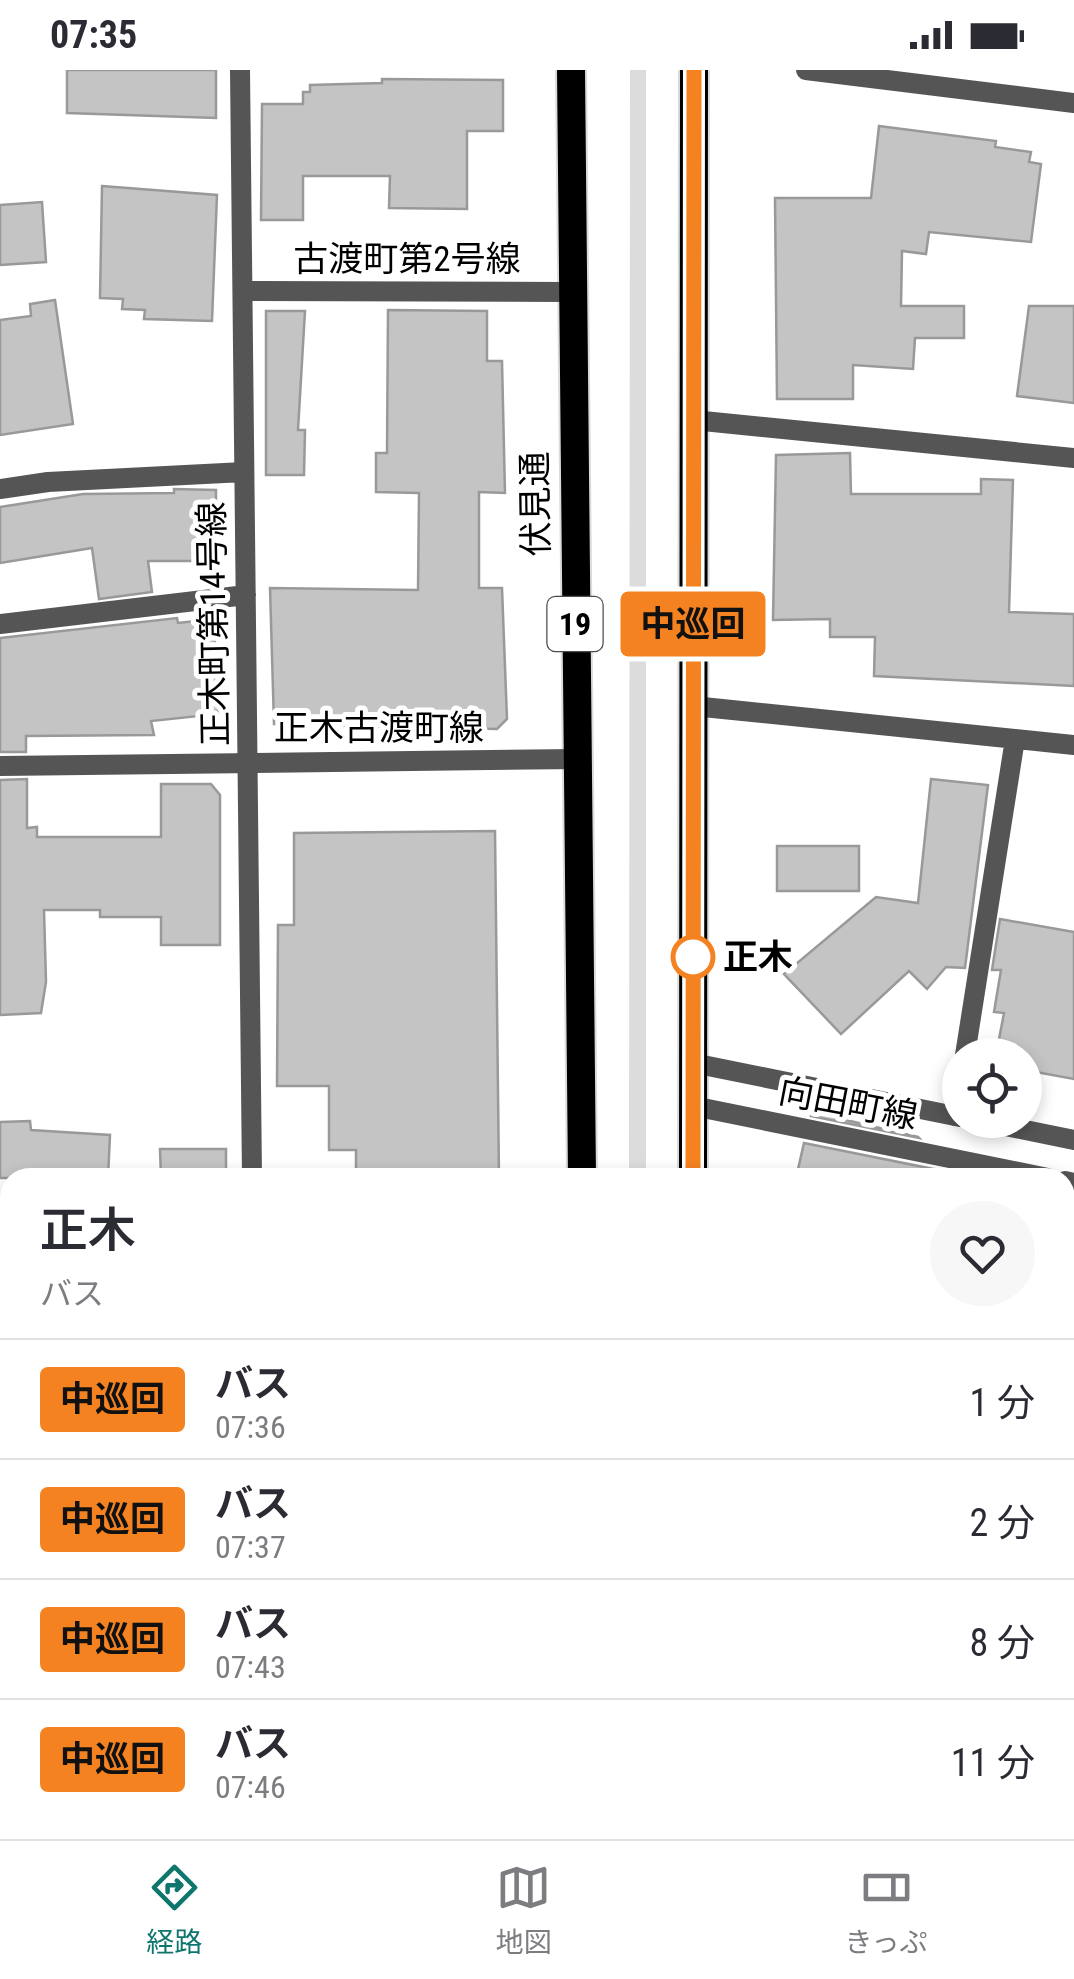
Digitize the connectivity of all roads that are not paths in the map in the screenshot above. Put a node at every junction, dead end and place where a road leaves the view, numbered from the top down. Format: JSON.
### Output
{"nodes":[{"id":1,"x":240,"y":70,"type":"edge"},
{"id":2,"x":571,"y":70,"type":"edge"},
{"id":3,"x":694,"y":70,"type":"edge"},
{"id":4,"x":806,"y":70,"type":"edge"},
{"id":5,"x":1074,"y":102,"type":"edge"},
{"id":6,"x":245,"y":291,"type":"junction"},
{"id":7,"x":570,"y":292,"type":"junction"},
{"id":8,"x":693,"y":420,"type":"junction"},
{"id":9,"x":1074,"y":458,"type":"edge"},
{"id":10,"x":244,"y":472,"type":"junction"},
{"id":11,"x":0,"y":490,"type":"edge"},
{"id":12,"x":246,"y":595,"type":"junction"},
{"id":13,"x":0,"y":624,"type":"edge"},
{"id":14,"x":693,"y":706,"type":"junction"},
{"id":15,"x":1015,"y":739,"type":"junction"},
{"id":16,"x":1074,"y":745,"type":"edge"},
{"id":17,"x":578,"y":759,"type":"junction"},
{"id":18,"x":249,"y":762,"type":"junction"},
{"id":19,"x":0,"y":766,"type":"edge"},
{"id":20,"x":968,"y":1038,"type":"edge"},
{"id":21,"x":693,"y":1063,"type":"junction"},
{"id":22,"x":693,"y":1106,"type":"junction"},
{"id":23,"x":942,"y":1114,"type":"edge"},
{"id":24,"x":1042,"y":1134,"type":"edge"},
{"id":25,"x":1074,"y":1140,"type":"edge"},
{"id":26,"x":252,"y":1168,"type":"edge"},
{"id":27,"x":582,"y":1168,"type":"edge"},
{"id":28,"x":693,"y":1168,"type":"edge"},
{"id":29,"x":999,"y":1168,"type":"edge"}],
"edges":[{"from":1,"to":6,"type":"street","name":"正木町第14号線"},
{"from":2,"to":7,"type":"highway","name":"伏見通","number":"19"},
{"from":3,"to":8,"type":"highway"},
{"from":4,"to":5,"type":"street"},
{"from":6,"to":7,"type":"street","name":"古渡町第2号線"},
{"from":6,"to":10,"type":"street","name":"正木町第14号線"},
{"from":7,"to":17,"type":"highway","name":"伏見通","number":"19"},
{"from":8,"to":9,"type":"street"},
{"from":8,"to":14,"type":"highway"},
{"from":10,"to":11,"type":"street"},
{"from":10,"to":12,"type":"street","name":"正木町第14号線"},
{"from":12,"to":13,"type":"street"},
{"from":12,"to":18,"type":"street","name":"正木町第14号線"},
{"from":14,"to":15,"type":"street"},
{"from":14,"to":21,"type":"highway"},
{"from":15,"to":16,"type":"street"},
{"from":15,"to":20,"type":"street"},
{"from":17,"to":18,"type":"street","name":"正木古渡町線"},
{"from":17,"to":27,"type":"highway","name":"伏見通","number":"19"},
{"from":18,"to":19,"type":"street","name":"正木古渡町線"},
{"from":18,"to":26,"type":"street","name":"正木町第14号線"},
{"from":21,"to":22,"type":"highway"},
{"from":21,"to":23,"type":"street","name":"向田町線"},
{"from":22,"to":28,"type":"highway"},
{"from":22,"to":29,"type":"street","name":"向田町線"},
{"from":24,"to":25,"type":"street","name":"向田町線"}]}
